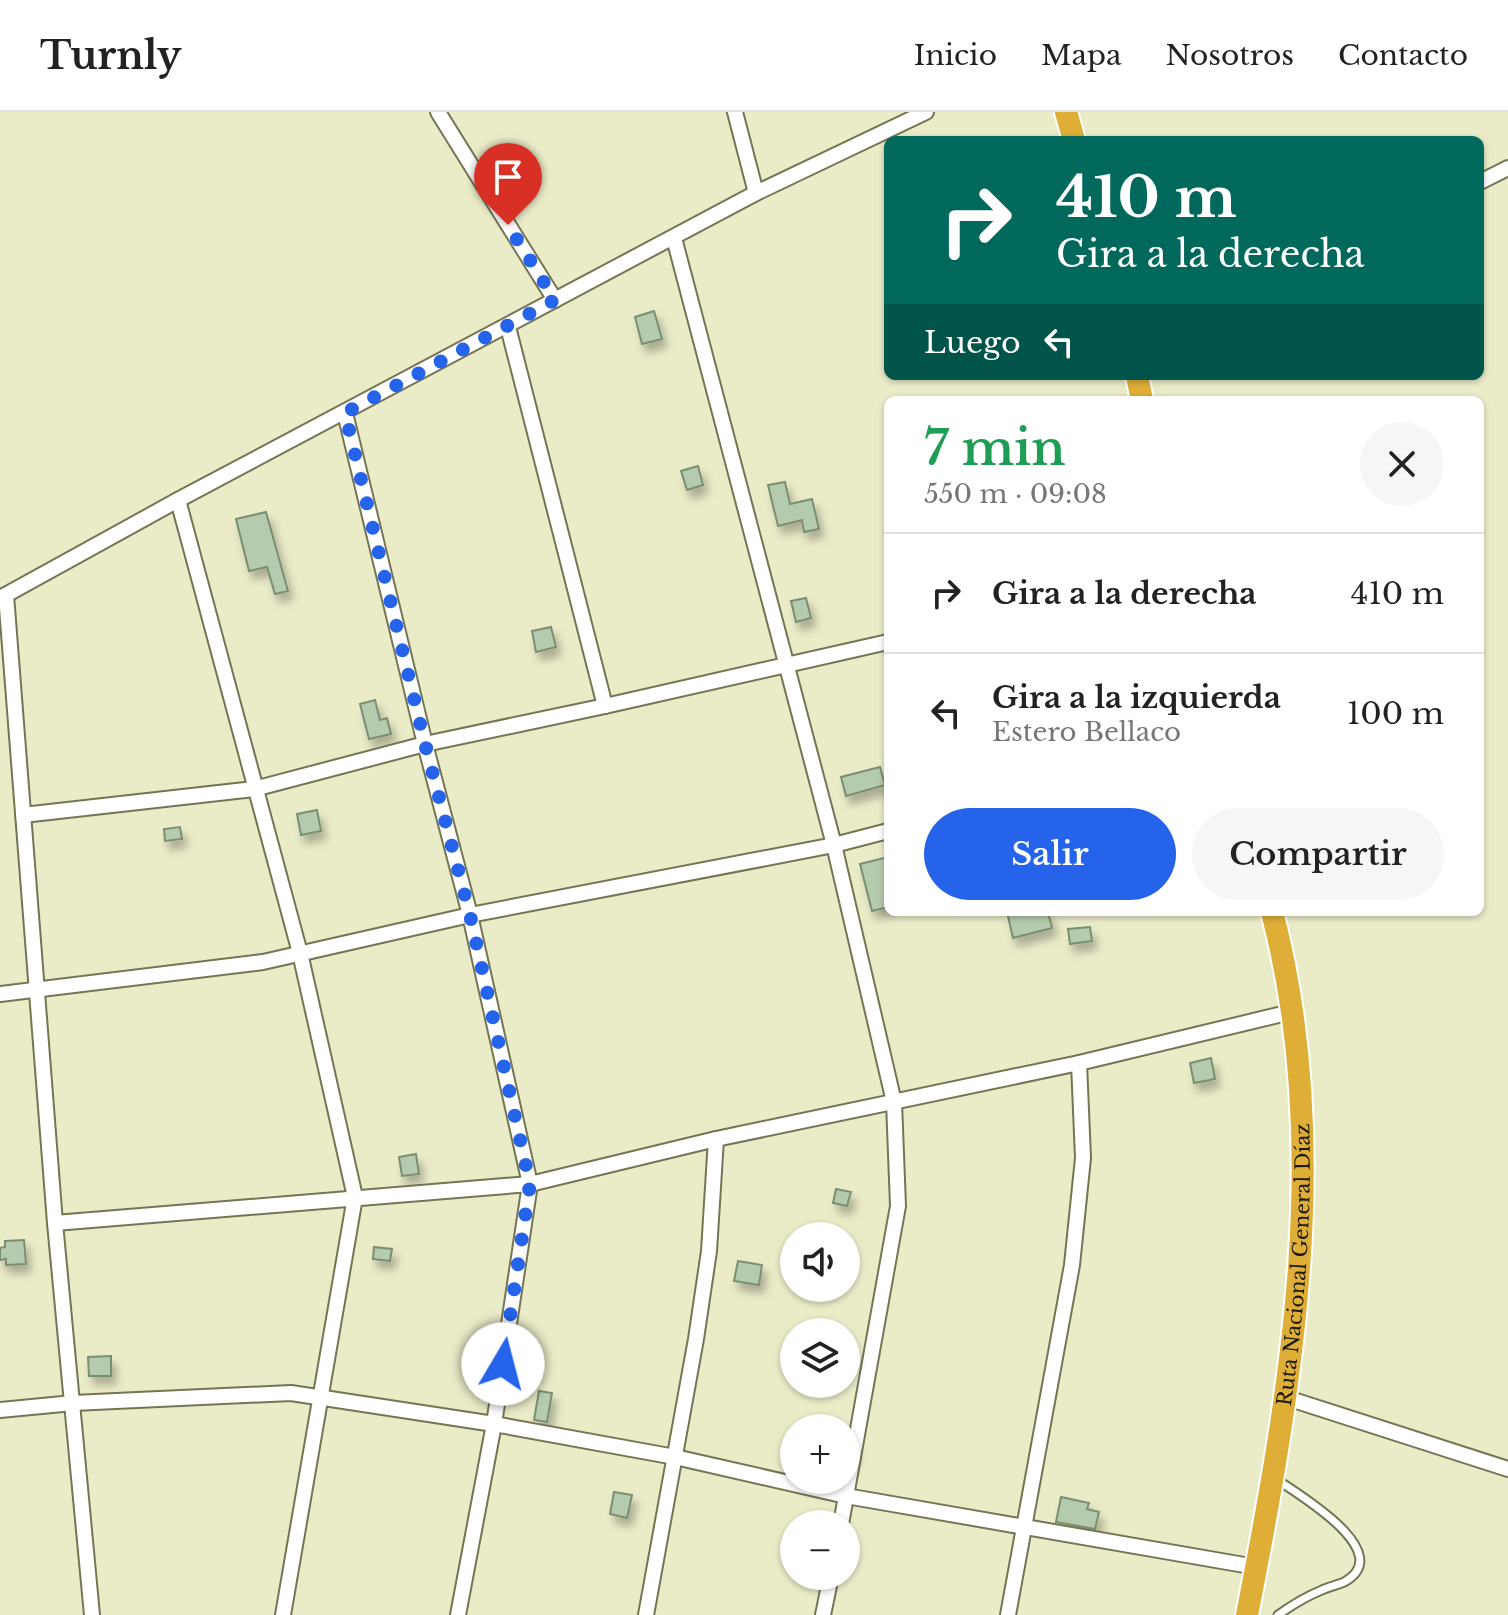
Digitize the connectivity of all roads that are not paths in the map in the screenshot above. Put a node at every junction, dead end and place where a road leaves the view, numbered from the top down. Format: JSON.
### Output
{"nodes":[{"id":1,"x":438,"y":112,"type":"edge"},
{"id":2,"x":735,"y":112,"type":"edge"},
{"id":3,"x":926,"y":112,"type":"edge"},
{"id":4,"x":1066,"y":112,"type":"edge"},
{"id":5,"x":1073,"y":136,"type":"edge"},
{"id":6,"x":1508,"y":168,"type":"edge"},
{"id":7,"x":1484,"y":180,"type":"edge"},
{"id":8,"x":756,"y":193,"type":"junction"},
{"id":9,"x":674,"y":238,"type":"junction"},
{"id":10,"x":555,"y":300,"type":"junction"},
{"id":11,"x":508,"y":327,"type":"junction"},
{"id":12,"x":345,"y":413,"type":"junction"},
{"id":13,"x":178,"y":500,"type":"junction"},
{"id":14,"x":3,"y":597,"type":"edge"},
{"id":15,"x":884,"y":643,"type":"edge"},
{"id":16,"x":785,"y":664,"type":"junction"},
{"id":17,"x":605,"y":706,"type":"junction"},
{"id":18,"x":425,"y":744,"type":"junction"},
{"id":19,"x":254,"y":789,"type":"junction"},
{"id":20,"x":23,"y":815,"type":"junction"},
{"id":21,"x":884,"y":832,"type":"edge"},
{"id":22,"x":834,"y":845,"type":"junction"},
{"id":23,"x":470,"y":915,"type":"junction"},
{"id":24,"x":1273,"y":916,"type":"edge"},
{"id":25,"x":300,"y":953,"type":"junction"},
{"id":26,"x":36,"y":991,"type":"junction"},
{"id":27,"x":0,"y":994,"type":"edge"},
{"id":28,"x":1291,"y":1012,"type":"junction"},
{"id":29,"x":1079,"y":1063,"type":"junction"},
{"id":30,"x":894,"y":1102,"type":"junction"},
{"id":31,"x":716,"y":1139,"type":"junction"},
{"id":32,"x":530,"y":1184,"type":"junction"},
{"id":33,"x":355,"y":1197,"type":"junction"},
{"id":34,"x":55,"y":1223,"type":"junction"},
{"id":35,"x":1284,"y":1397,"type":"junction"},
{"id":36,"x":321,"y":1398,"type":"junction"},
{"id":37,"x":73,"y":1403,"type":"junction"},
{"id":38,"x":0,"y":1410,"type":"edge"},
{"id":39,"x":494,"y":1424,"type":"junction"},
{"id":40,"x":675,"y":1457,"type":"junction"},
{"id":41,"x":1508,"y":1469,"type":"edge"},
{"id":42,"x":1271,"y":1476,"type":"junction"},
{"id":43,"x":846,"y":1496,"type":"junction"},
{"id":44,"x":844,"y":1510,"type":"edge"},
{"id":45,"x":1022,"y":1528,"type":"junction"},
{"id":46,"x":1256,"y":1567,"type":"junction"},
{"id":47,"x":828,"y":1590,"type":"edge"},
{"id":48,"x":92,"y":1615,"type":"edge"},
{"id":49,"x":283,"y":1615,"type":"edge"},
{"id":50,"x":458,"y":1615,"type":"edge"},
{"id":51,"x":646,"y":1615,"type":"edge"},
{"id":52,"x":823,"y":1615,"type":"edge"},
{"id":53,"x":1008,"y":1615,"type":"edge"},
{"id":54,"x":1247,"y":1615,"type":"edge"},
{"id":55,"x":1278,"y":1615,"type":"edge"}],
"edges":[{"from":1,"to":10,"type":"street"},
{"from":2,"to":8,"type":"street"},
{"from":3,"to":8,"type":"street"},
{"from":4,"to":5,"type":"highway"},
{"from":6,"to":7,"type":"street"},
{"from":8,"to":9,"type":"street"},
{"from":9,"to":10,"type":"street"},
{"from":9,"to":16,"type":"street"},
{"from":10,"to":11,"type":"street"},
{"from":11,"to":12,"type":"street"},
{"from":11,"to":17,"type":"street"},
{"from":12,"to":13,"type":"street"},
{"from":12,"to":18,"type":"street"},
{"from":13,"to":14,"type":"street"},
{"from":13,"to":19,"type":"street"},
{"from":14,"to":20,"type":"street"},
{"from":15,"to":16,"type":"street"},
{"from":16,"to":17,"type":"street"},
{"from":16,"to":22,"type":"street"},
{"from":17,"to":18,"type":"street"},
{"from":18,"to":19,"type":"street"},
{"from":18,"to":23,"type":"street"},
{"from":19,"to":20,"type":"street"},
{"from":19,"to":25,"type":"street"},
{"from":20,"to":26,"type":"street"},
{"from":21,"to":22,"type":"street"},
{"from":22,"to":23,"type":"street"},
{"from":22,"to":30,"type":"street"},
{"from":23,"to":25,"type":"street"},
{"from":23,"to":32,"type":"street"},
{"from":24,"to":28,"type":"highway","name":"Ruta Nacional General Díaz"},
{"from":25,"to":26,"type":"street"},
{"from":25,"to":33,"type":"street"},
{"from":26,"to":27,"type":"street"},
{"from":26,"to":34,"type":"street"},
{"from":28,"to":29,"type":"street"},
{"from":28,"to":35,"type":"highway","name":"Ruta Nacional General Díaz"},
{"from":29,"to":30,"type":"street"},
{"from":29,"to":45,"type":"street"},
{"from":30,"to":31,"type":"street"},
{"from":30,"to":43,"type":"street"},
{"from":31,"to":32,"type":"street"},
{"from":31,"to":40,"type":"street"},
{"from":32,"to":33,"type":"street"},
{"from":32,"to":39,"type":"street"},
{"from":33,"to":34,"type":"street"},
{"from":33,"to":36,"type":"street"},
{"from":34,"to":37,"type":"street"},
{"from":35,"to":41,"type":"street"},
{"from":35,"to":42,"type":"highway","name":"Ruta Nacional General Díaz"},
{"from":36,"to":37,"type":"street"},
{"from":36,"to":39,"type":"street"},
{"from":36,"to":49,"type":"street"},
{"from":37,"to":38,"type":"street"},
{"from":37,"to":48,"type":"street"},
{"from":39,"to":40,"type":"street"},
{"from":39,"to":50,"type":"street"},
{"from":40,"to":43,"type":"street"},
{"from":40,"to":51,"type":"street"},
{"from":42,"to":46,"type":"highway","name":"Ruta Nacional General Díaz"},
{"from":42,"to":55,"type":"lane"},
{"from":43,"to":44,"type":"street"},
{"from":43,"to":45,"type":"street"},
{"from":45,"to":46,"type":"street"},
{"from":45,"to":53,"type":"street"},
{"from":46,"to":54,"type":"highway","name":"Ruta Nacional General Díaz"},
{"from":47,"to":52,"type":"street"}]}
